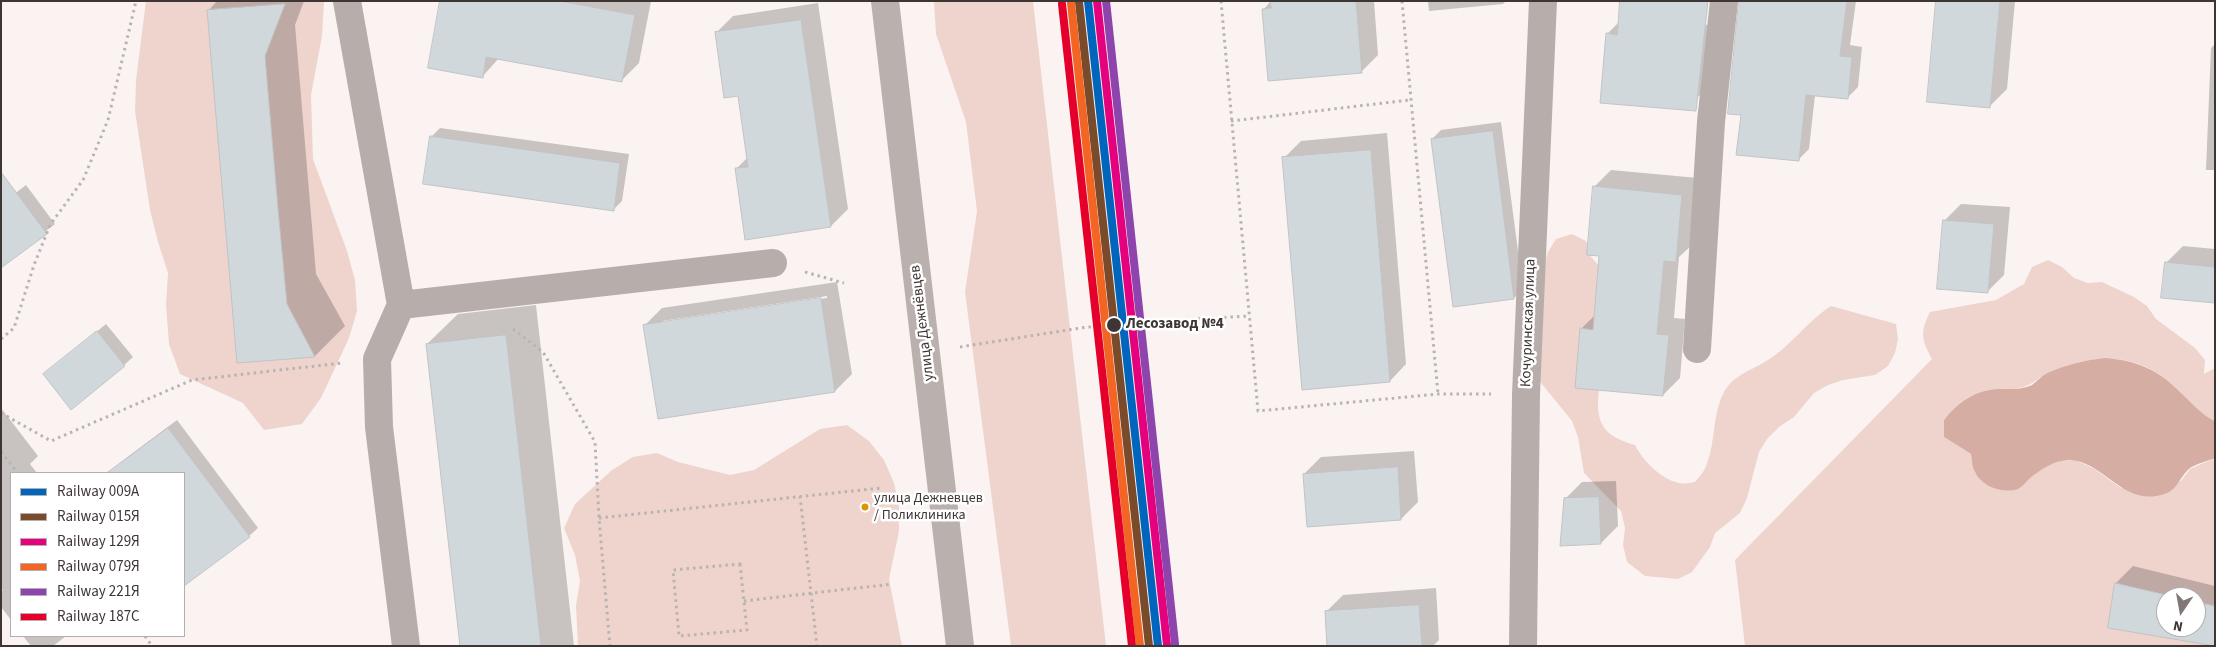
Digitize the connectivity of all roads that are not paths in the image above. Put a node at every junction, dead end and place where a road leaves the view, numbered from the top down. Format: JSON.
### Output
{"nodes":[{"id":1,"x":347,"y":1,"type":"edge"},
{"id":2,"x":884,"y":1,"type":"edge"},
{"id":3,"x":1543,"y":1,"type":"edge"},
{"id":4,"x":1724,"y":1,"type":"edge"},
{"id":5,"x":774,"y":263,"type":"dead end"},
{"id":6,"x":401,"y":305,"type":"junction"},
{"id":7,"x":1697,"y":349,"type":"dead end"},
{"id":8,"x":406,"y":646,"type":"edge"},
{"id":9,"x":960,"y":646,"type":"edge"},
{"id":10,"x":1523,"y":646,"type":"edge"}],
"edges":[{"from":1,"to":6,"type":"street"},
{"from":2,"to":9,"type":"main road","name":"улица Дежнёвцев"},
{"from":3,"to":10,"type":"street","name":"Кочуринская улица"},
{"from":4,"to":7,"type":"street"},
{"from":5,"to":6,"type":"street"},
{"from":6,"to":8,"type":"street"}]}
